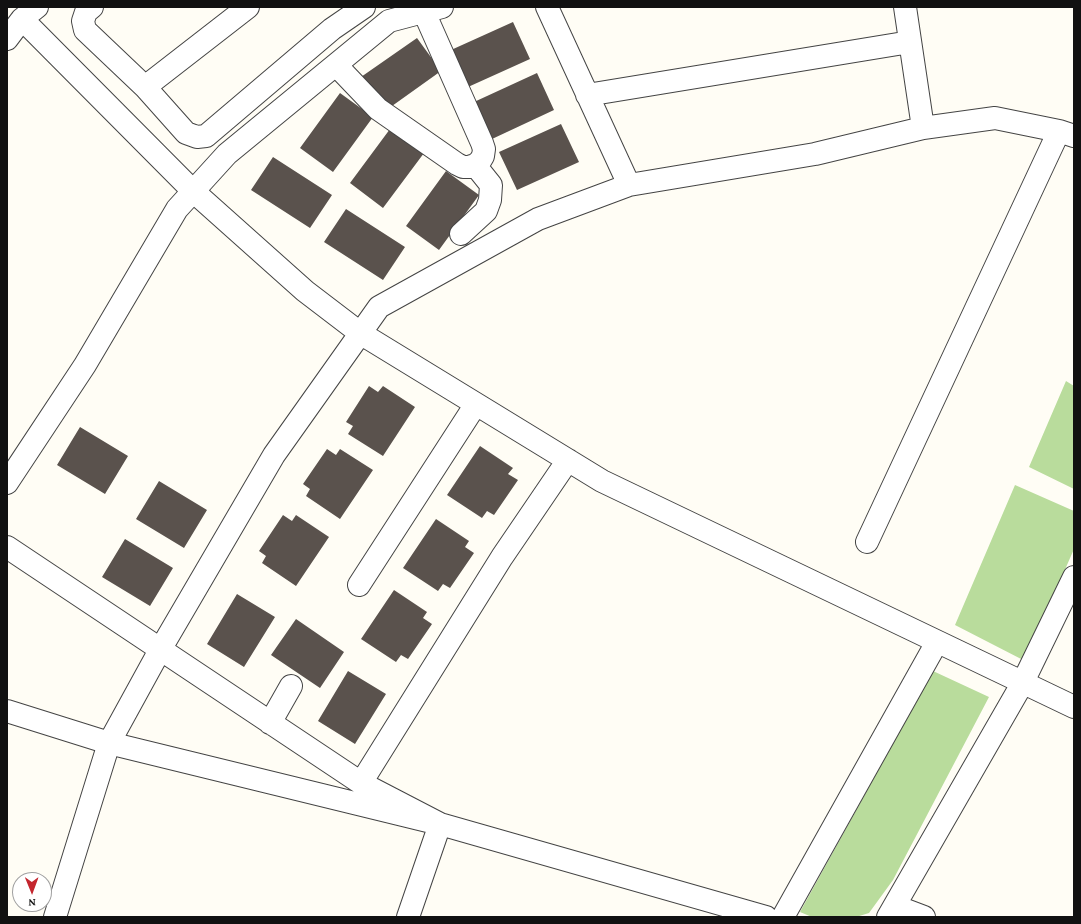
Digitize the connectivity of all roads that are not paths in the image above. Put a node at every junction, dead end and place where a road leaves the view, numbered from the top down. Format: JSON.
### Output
{"nodes":[{"id":1,"x":92,"y":7,"type":"edge"},
{"id":2,"x":248,"y":7,"type":"edge"},
{"id":3,"x":364,"y":7,"type":"edge"},
{"id":4,"x":547,"y":7,"type":"edge"},
{"id":5,"x":905,"y":7,"type":"edge"},
{"id":6,"x":433,"y":9,"type":"edge"},
{"id":7,"x":30,"y":13,"type":"edge"},
{"id":8,"x":7,"y":39,"type":"edge"},
{"id":9,"x":910,"y":42,"type":"junction"},
{"id":10,"x":336,"y":65,"type":"junction"},
{"id":11,"x":145,"y":87,"type":"junction"},
{"id":12,"x":587,"y":95,"type":"junction"},
{"id":13,"x":923,"y":128,"type":"junction"},
{"id":14,"x":1066,"y":133,"type":"edge"},
{"id":15,"x":475,"y":165,"type":"junction"},
{"id":16,"x":629,"y":185,"type":"junction"},
{"id":17,"x":193,"y":191,"type":"junction"},
{"id":18,"x":461,"y":234,"type":"dead end"},
{"id":19,"x":360,"y":333,"type":"junction"},
{"id":20,"x":476,"y":404,"type":"junction"},
{"id":21,"x":568,"y":460,"type":"junction"},
{"id":22,"x":7,"y":483,"type":"edge"},
{"id":23,"x":867,"y":542,"type":"dead end"},
{"id":24,"x":7,"y":547,"type":"edge"},
{"id":25,"x":1074,"y":577,"type":"edge"},
{"id":26,"x":359,"y":585,"type":"dead end"},
{"id":27,"x":937,"y":642,"type":"junction"},
{"id":28,"x":160,"y":650,"type":"junction"},
{"id":29,"x":1022,"y":684,"type":"junction"},
{"id":30,"x":291,"y":686,"type":"dead end"},
{"id":31,"x":1074,"y":707,"type":"edge"},
{"id":32,"x":7,"y":711,"type":"edge"},
{"id":33,"x":270,"y":723,"type":"junction"},
{"id":34,"x":109,"y":743,"type":"junction"},
{"id":35,"x":361,"y":783,"type":"junction"},
{"id":36,"x":440,"y":824,"type":"junction"},
{"id":37,"x":891,"y":911,"type":"edge"},
{"id":38,"x":55,"y":917,"type":"edge"},
{"id":39,"x":408,"y":917,"type":"edge"},
{"id":40,"x":766,"y":917,"type":"edge"},
{"id":41,"x":783,"y":917,"type":"edge"},
{"id":42,"x":924,"y":917,"type":"edge"}],
"edges":[{"from":1,"to":11,"type":"street"},
{"from":2,"to":11,"type":"street"},
{"from":3,"to":11,"type":"street"},
{"from":4,"to":12,"type":"street"},
{"from":5,"to":9,"type":"street"},
{"from":6,"to":10,"type":"street"},
{"from":6,"to":15,"type":"street"},
{"from":7,"to":8,"type":"street"},
{"from":7,"to":17,"type":"street"},
{"from":9,"to":12,"type":"street"},
{"from":9,"to":13,"type":"street"},
{"from":10,"to":15,"type":"street"},
{"from":10,"to":17,"type":"street"},
{"from":12,"to":16,"type":"street"},
{"from":13,"to":14,"type":"street"},
{"from":13,"to":16,"type":"street"},
{"from":14,"to":23,"type":"street"},
{"from":15,"to":18,"type":"street"},
{"from":16,"to":19,"type":"street"},
{"from":17,"to":19,"type":"street"},
{"from":17,"to":22,"type":"street"},
{"from":19,"to":20,"type":"street"},
{"from":19,"to":28,"type":"street"},
{"from":20,"to":21,"type":"street"},
{"from":20,"to":26,"type":"street"},
{"from":21,"to":27,"type":"street"},
{"from":21,"to":35,"type":"street"},
{"from":24,"to":28,"type":"street"},
{"from":25,"to":29,"type":"street"},
{"from":27,"to":29,"type":"street"},
{"from":27,"to":41,"type":"street"},
{"from":28,"to":33,"type":"street"},
{"from":28,"to":34,"type":"street"},
{"from":29,"to":31,"type":"street"},
{"from":29,"to":37,"type":"street"},
{"from":30,"to":33,"type":"street"},
{"from":32,"to":34,"type":"street"},
{"from":33,"to":35,"type":"street"},
{"from":34,"to":36,"type":"street"},
{"from":34,"to":38,"type":"street"},
{"from":35,"to":36,"type":"street"},
{"from":36,"to":39,"type":"street"},
{"from":36,"to":40,"type":"street"},
{"from":37,"to":42,"type":"street"}]}
